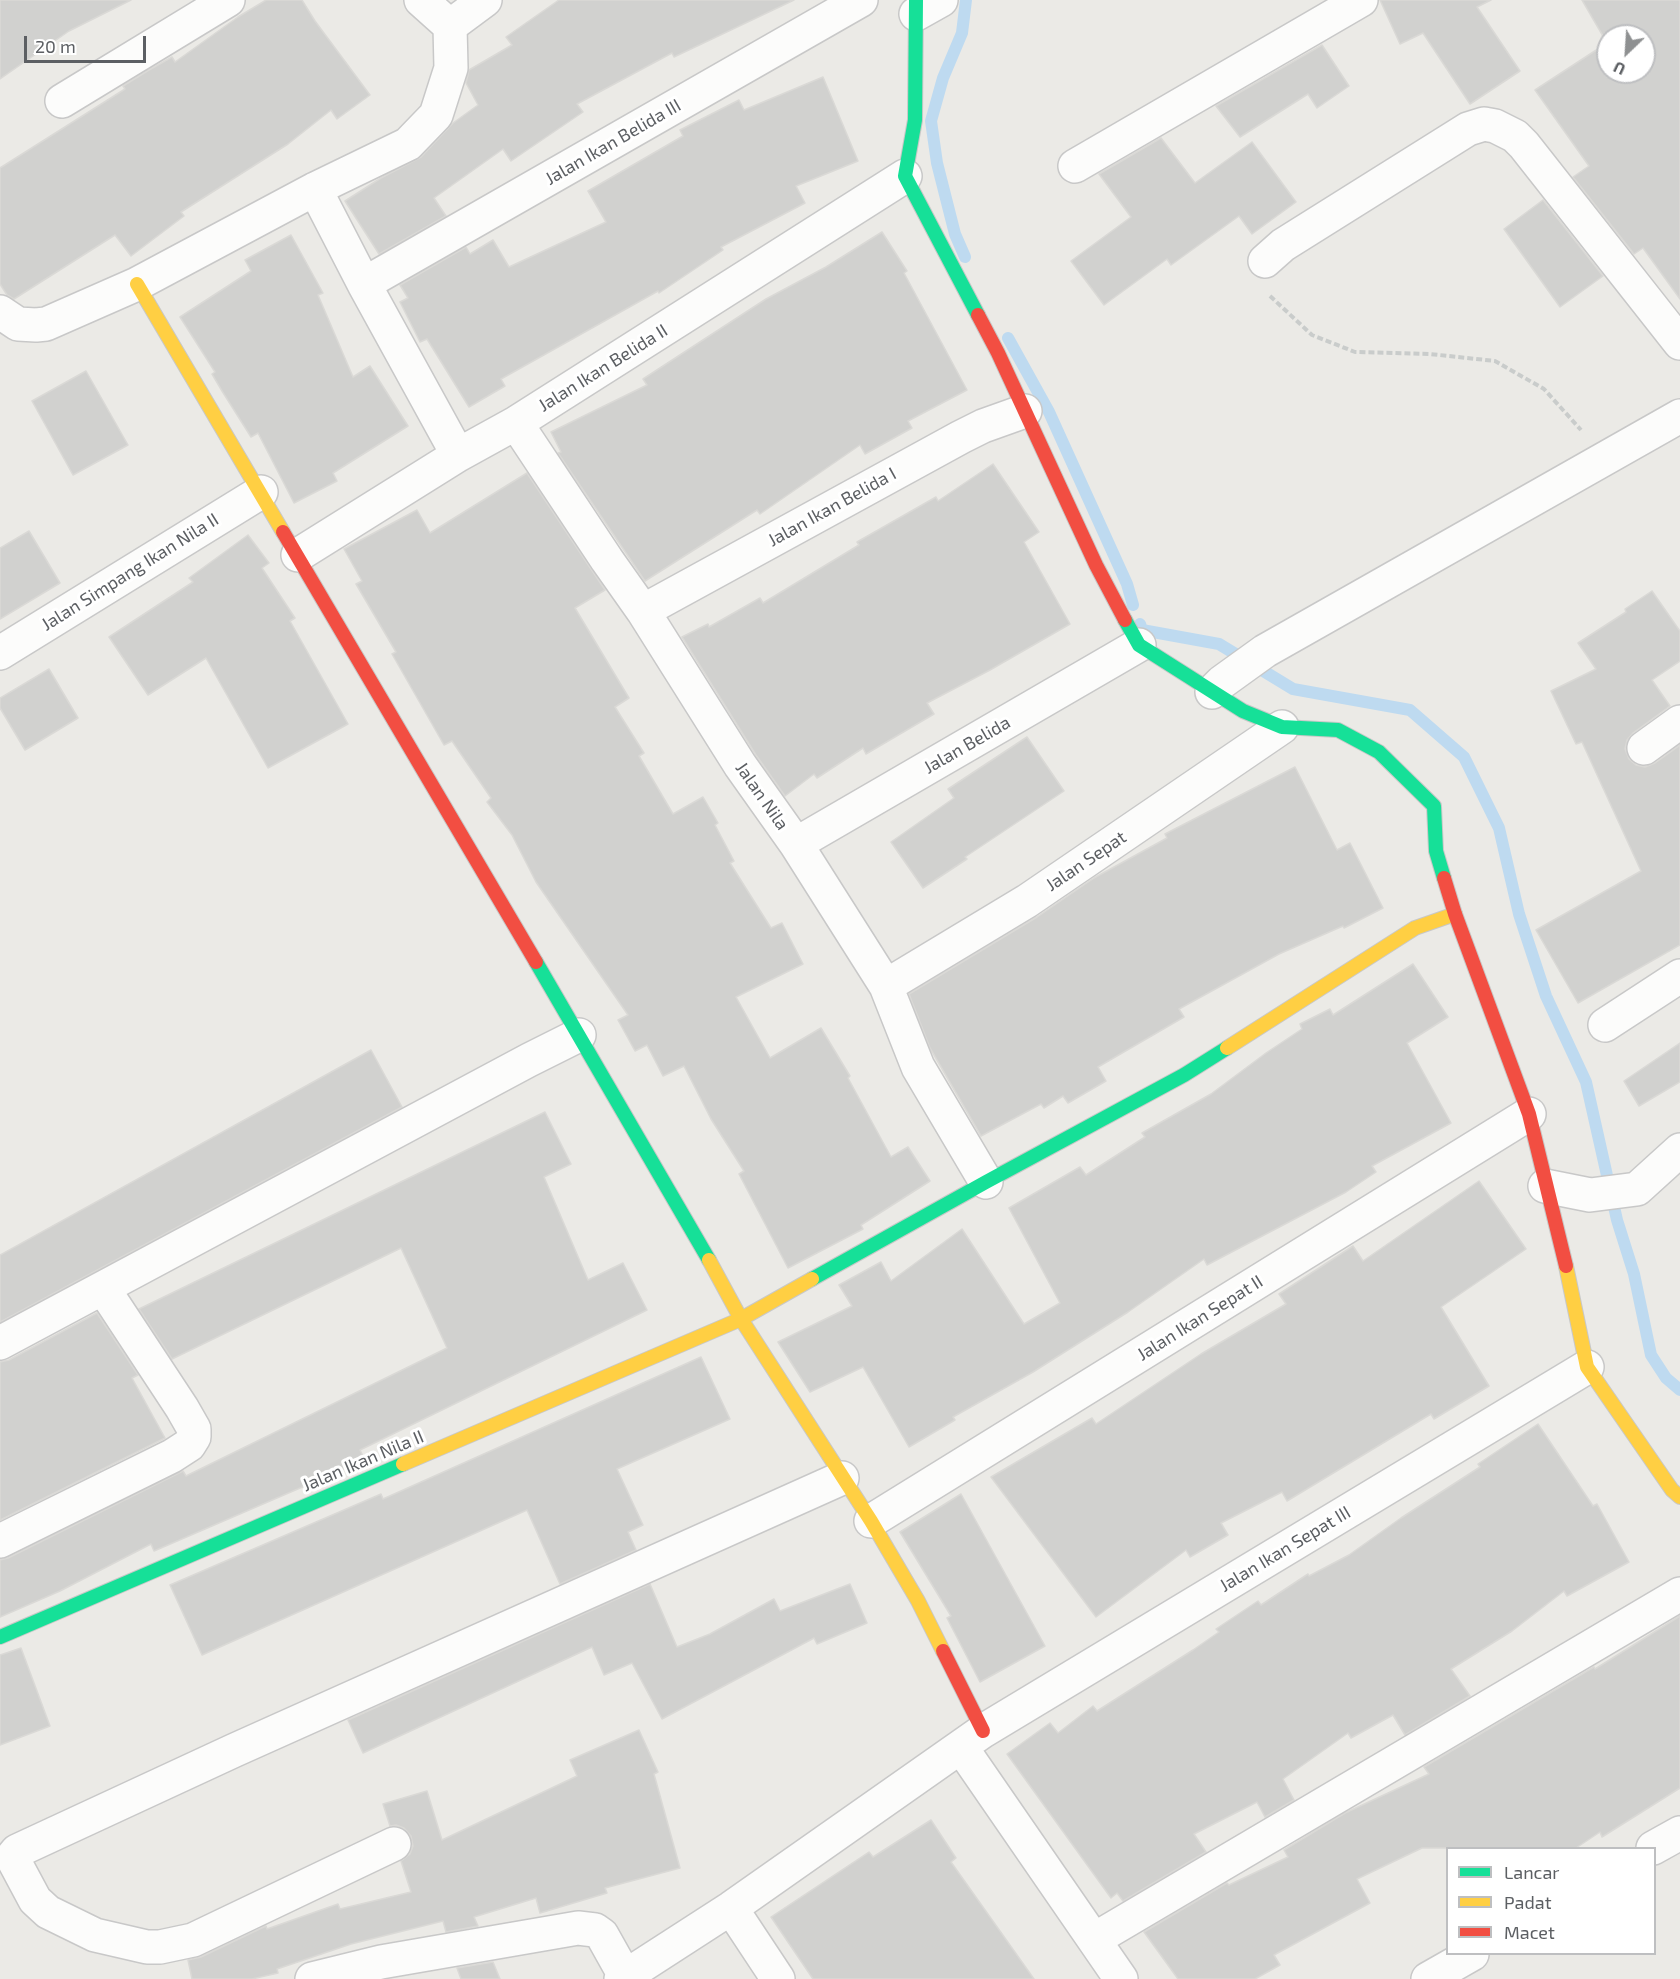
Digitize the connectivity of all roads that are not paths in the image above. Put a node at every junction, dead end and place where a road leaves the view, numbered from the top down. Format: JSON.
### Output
{"nodes":[{"id":1,"x":228,"y":0,"type":"edge"},
{"id":2,"x":421,"y":0,"type":"edge"},
{"id":3,"x":485,"y":0,"type":"edge"},
{"id":4,"x":861,"y":0,"type":"edge"},
{"id":5,"x":1361,"y":0,"type":"edge"},
{"id":6,"x":927,"y":4,"type":"edge"},
{"id":7,"x":450,"y":26,"type":"junction"},
{"id":8,"x":62,"y":101,"type":"dead end"},
{"id":9,"x":1076,"y":166,"type":"dead end"},
{"id":10,"x":905,"y":176,"type":"junction"},
{"id":11,"x":315,"y":189,"type":"junction"},
{"id":12,"x":1265,"y":261,"type":"road end"},
{"id":13,"x":137,"y":284,"type":"junction"},
{"id":14,"x":364,"y":285,"type":"junction"},
{"id":15,"x":0,"y":312,"type":"edge"},
{"id":16,"x":1680,"y":343,"type":"edge"},
{"id":17,"x":1025,"y":411,"type":"junction"},
{"id":18,"x":1680,"y":416,"type":"edge"},
{"id":19,"x":516,"y":423,"type":"junction"},
{"id":20,"x":458,"y":455,"type":"junction"},
{"id":21,"x":261,"y":492,"type":"junction"},
{"id":22,"x":298,"y":555,"type":"junction"},
{"id":23,"x":643,"y":611,"type":"junction"},
{"id":24,"x":1139,"y":645,"type":"junction"},
{"id":25,"x":0,"y":653,"type":"edge"},
{"id":26,"x":1217,"y":687,"type":"junction"},
{"id":27,"x":1680,"y":722,"type":"edge"},
{"id":28,"x":1282,"y":727,"type":"junction"},
{"id":29,"x":1644,"y":748,"type":"dead end"},
{"id":30,"x":796,"y":844,"type":"junction"},
{"id":31,"x":1455,"y":914,"type":"junction"},
{"id":32,"x":1680,"y":976,"type":"edge"},
{"id":33,"x":886,"y":986,"type":"junction"},
{"id":34,"x":1605,"y":1025,"type":"dead end"},
{"id":35,"x":579,"y":1035,"type":"junction"},
{"id":36,"x":1529,"y":1114,"type":"junction"},
{"id":37,"x":1680,"y":1150,"type":"edge"},
{"id":38,"x":986,"y":1182,"type":"junction"},
{"id":39,"x":1545,"y":1186,"type":"junction"},
{"id":40,"x":103,"y":1288,"type":"junction"},
{"id":41,"x":741,"y":1319,"type":"junction"},
{"id":42,"x":0,"y":1343,"type":"edge"},
{"id":43,"x":1587,"y":1367,"type":"junction"},
{"id":44,"x":842,"y":1478,"type":"junction"},
{"id":45,"x":1680,"y":1497,"type":"edge"},
{"id":46,"x":872,"y":1521,"type":"junction"},
{"id":47,"x":0,"y":1542,"type":"edge"},
{"id":48,"x":1680,"y":1594,"type":"edge"},
{"id":49,"x":0,"y":1637,"type":"edge"},
{"id":50,"x":972,"y":1739,"type":"junction"},
{"id":51,"x":1680,"y":1833,"type":"edge"},
{"id":52,"x":394,"y":1844,"type":"dead end"},
{"id":53,"x":1655,"y":1847,"type":"edge"},
{"id":54,"x":731,"y":1908,"type":"junction"},
{"id":55,"x":1095,"y":1940,"type":"junction"},
{"id":56,"x":1469,"y":1955,"type":"edge"},
{"id":57,"x":623,"y":1977,"type":"edge"},
{"id":58,"x":312,"y":1979,"type":"edge"},
{"id":59,"x":778,"y":1979,"type":"edge"},
{"id":60,"x":1121,"y":1979,"type":"edge"},
{"id":61,"x":1428,"y":1979,"type":"edge"}],
"edges":[{"from":1,"to":8,"type":"street"},
{"from":2,"to":7,"type":"street"},
{"from":3,"to":7,"type":"street"},
{"from":4,"to":14,"type":"street","name":"Jalan Ikan Belida III"},
{"from":5,"to":9,"type":"street"},
{"from":6,"to":10,"type":"street"},
{"from":7,"to":11,"type":"street"},
{"from":10,"to":17,"type":"street"},
{"from":10,"to":19,"type":"street","name":"Jalan Ikan Belida II"},
{"from":11,"to":13,"type":"street"},
{"from":11,"to":14,"type":"street"},
{"from":12,"to":16,"type":"street"},
{"from":13,"to":15,"type":"street"},
{"from":13,"to":21,"type":"street"},
{"from":14,"to":20,"type":"street"},
{"from":17,"to":23,"type":"street","name":"Jalan Ikan Belida I"},
{"from":17,"to":24,"type":"street"},
{"from":18,"to":26,"type":"street"},
{"from":19,"to":20,"type":"street","name":"Jalan Ikan Belida II"},
{"from":19,"to":23,"type":"street","name":"Jalan Nila"},
{"from":20,"to":22,"type":"street","name":"Jalan Ikan Belida II"},
{"from":21,"to":22,"type":"street"},
{"from":21,"to":25,"type":"street","name":"Jalan Simpang Ikan Nila II"},
{"from":22,"to":35,"type":"street"},
{"from":23,"to":30,"type":"street","name":"Jalan Nila"},
{"from":24,"to":26,"type":"street"},
{"from":24,"to":30,"type":"street","name":"Jalan Belida"},
{"from":26,"to":28,"type":"street"},
{"from":27,"to":29,"type":"street"},
{"from":28,"to":31,"type":"street"},
{"from":28,"to":33,"type":"street","name":"Jalan Sepat"},
{"from":30,"to":33,"type":"street","name":"Jalan Nila"},
{"from":31,"to":36,"type":"street"},
{"from":31,"to":38,"type":"street","name":"Jalan Ikan Nila II"},
{"from":32,"to":34,"type":"street"},
{"from":33,"to":38,"type":"street","name":"Jalan Nila"},
{"from":35,"to":40,"type":"street"},
{"from":35,"to":41,"type":"street"},
{"from":36,"to":39,"type":"street"},
{"from":36,"to":46,"type":"street","name":"Jalan Ikan Sepat II"},
{"from":37,"to":39,"type":"street"},
{"from":38,"to":41,"type":"street","name":"Jalan Ikan Nila II"},
{"from":39,"to":43,"type":"street"},
{"from":40,"to":42,"type":"street"},
{"from":40,"to":47,"type":"street"},
{"from":41,"to":44,"type":"street"},
{"from":41,"to":49,"type":"street","name":"Jalan Ikan Nila II"},
{"from":43,"to":45,"type":"street"},
{"from":43,"to":50,"type":"street","name":"Jalan Ikan Sepat III"},
{"from":44,"to":46,"type":"street"},
{"from":44,"to":52,"type":"street"},
{"from":46,"to":50,"type":"street"},
{"from":48,"to":55,"type":"street"},
{"from":50,"to":54,"type":"street","name":"Jalan Ikan Sepat III"},
{"from":50,"to":55,"type":"street"},
{"from":51,"to":53,"type":"street"},
{"from":54,"to":57,"type":"street","name":"Jalan Ikan Sepat III"},
{"from":54,"to":59,"type":"street"},
{"from":55,"to":60,"type":"street"},
{"from":56,"to":61,"type":"street"},
{"from":57,"to":58,"type":"street"}]}
